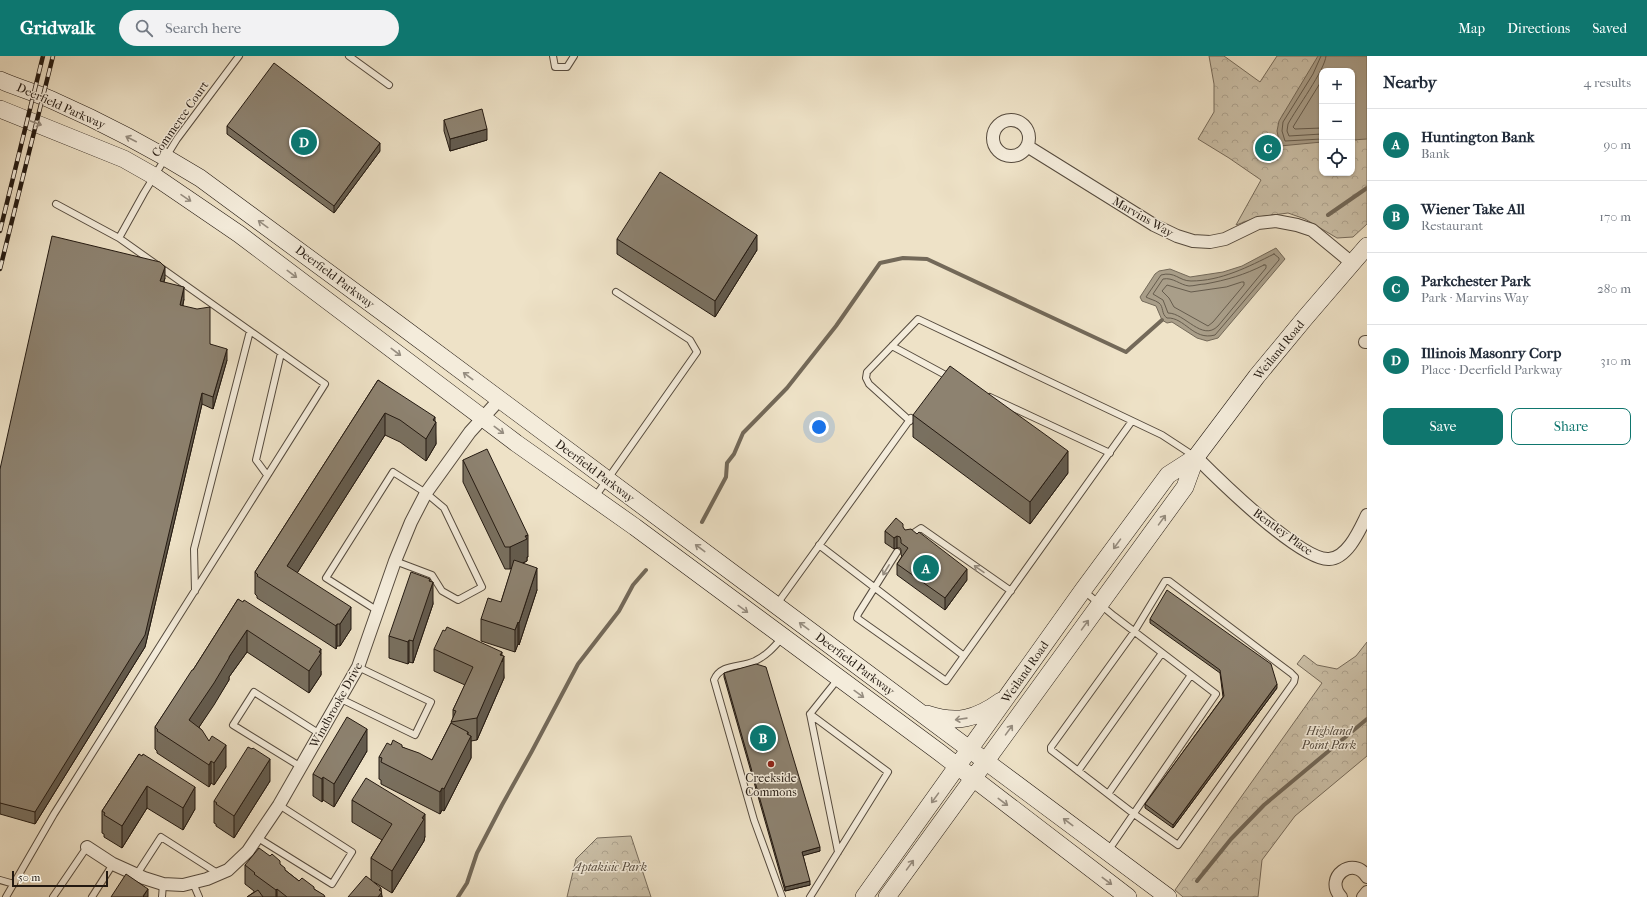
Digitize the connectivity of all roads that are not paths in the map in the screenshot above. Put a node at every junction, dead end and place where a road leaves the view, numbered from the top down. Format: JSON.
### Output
{"nodes":[{"id":1,"x":239,"y":56,"type":"edge"},
{"id":2,"x":349,"y":56,"type":"edge"},
{"id":3,"x":552,"y":56,"type":"edge"},
{"id":4,"x":574,"y":56,"type":"edge"},
{"id":5,"x":0,"y":80,"type":"edge"},
{"id":6,"x":389,"y":85,"type":"dead end"},
{"id":7,"x":0,"y":109,"type":"edge"},
{"id":8,"x":1027,"y":146,"type":"dead end"},
{"id":9,"x":166,"y":157,"type":"junction"},
{"id":10,"x":154,"y":176,"type":"junction"},
{"id":11,"x":56,"y":204,"type":"dead end"},
{"id":12,"x":119,"y":238,"type":"junction"},
{"id":13,"x":1367,"y":246,"type":"edge"},
{"id":14,"x":1352,"y":263,"type":"junction"},
{"id":15,"x":616,"y":292,"type":"dead end"},
{"id":16,"x":250,"y":330,"type":"junction"},
{"id":17,"x":892,"y":346,"type":"junction"},
{"id":18,"x":281,"y":353,"type":"junction"},
{"id":19,"x":943,"y":375,"type":"junction"},
{"id":20,"x":939,"y":380,"type":"edge"},
{"id":21,"x":958,"y":382,"type":"edge"},
{"id":22,"x":987,"y":395,"type":"edge"},
{"id":23,"x":499,"y":400,"type":"junction"},
{"id":24,"x":914,"y":415,"type":"edge"},
{"id":25,"x":483,"y":418,"type":"junction"},
{"id":26,"x":910,"y":420,"type":"junction"},
{"id":27,"x":1132,"y":421,"type":"junction"},
{"id":28,"x":1110,"y":453,"type":"junction"},
{"id":29,"x":1196,"y":457,"type":"junction"},
{"id":30,"x":267,"y":475,"type":"junction"},
{"id":31,"x":607,"y":480,"type":"junction"},
{"id":32,"x":426,"y":493,"type":"junction"},
{"id":33,"x":594,"y":498,"type":"junction"},
{"id":34,"x":1367,"y":515,"type":"edge"},
{"id":35,"x":907,"y":538,"type":"edge"},
{"id":36,"x":820,"y":545,"type":"junction"},
{"id":37,"x":897,"y":552,"type":"dead end"},
{"id":38,"x":395,"y":561,"type":"junction"},
{"id":39,"x":875,"y":588,"type":"junction"},
{"id":40,"x":1083,"y":590,"type":"junction"},
{"id":41,"x":195,"y":591,"type":"junction"},
{"id":42,"x":1011,"y":591,"type":"junction"},
{"id":43,"x":1100,"y":604,"type":"junction"},
{"id":44,"x":776,"y":605,"type":"junction"},
{"id":45,"x":378,"y":611,"type":"junction"},
{"id":46,"x":1134,"y":632,"type":"junction"},
{"id":47,"x":783,"y":638,"type":"junction"},
{"id":48,"x":1162,"y":653,"type":"junction"},
{"id":49,"x":964,"y":656,"type":"junction"},
{"id":50,"x":358,"y":667,"type":"junction"},
{"id":51,"x":1191,"y":675,"type":"junction"},
{"id":52,"x":838,"y":679,"type":"junction"},
{"id":53,"x":1008,"y":696,"type":"junction"},
{"id":54,"x":341,"y":699,"type":"junction"},
{"id":55,"x":918,"y":711,"type":"junction"},
{"id":56,"x":810,"y":714,"type":"junction"},
{"id":57,"x":320,"y":734,"type":"junction"},
{"id":58,"x":970,"y":750,"type":"junction"},
{"id":59,"x":986,"y":761,"type":"junction"},
{"id":60,"x":958,"y":766,"type":"junction"},
{"id":61,"x":301,"y":767,"type":"junction"},
{"id":62,"x":1078,"y":771,"type":"junction"},
{"id":63,"x":973,"y":778,"type":"junction"},
{"id":64,"x":1108,"y":794,"type":"junction"},
{"id":65,"x":279,"y":805,"type":"junction"},
{"id":66,"x":1134,"y":814,"type":"junction"},
{"id":67,"x":258,"y":838,"type":"junction"},
{"id":68,"x":87,"y":847,"type":"joint"},
{"id":69,"x":838,"y":852,"type":"junction"},
{"id":70,"x":1107,"y":852,"type":"junction"},
{"id":71,"x":114,"y":864,"type":"junction"},
{"id":72,"x":1365,"y":869,"type":"edge"},
{"id":73,"x":137,"y":874,"type":"junction"},
{"id":74,"x":218,"y":874,"type":"junction"},
{"id":75,"x":0,"y":880,"type":"edge"},
{"id":76,"x":193,"y":883,"type":"junction"},
{"id":77,"x":14,"y":884,"type":"junction"},
{"id":78,"x":163,"y":884,"type":"junction"},
{"id":79,"x":1367,"y":892,"type":"edge"},
{"id":80,"x":6,"y":897,"type":"edge"},
{"id":81,"x":53,"y":897,"type":"edge"},
{"id":82,"x":92,"y":897,"type":"edge"},
{"id":83,"x":162,"y":897,"type":"edge"},
{"id":84,"x":199,"y":897,"type":"edge"},
{"id":85,"x":782,"y":897,"type":"edge"},
{"id":86,"x":810,"y":897,"type":"edge"},
{"id":87,"x":864,"y":897,"type":"edge"},
{"id":88,"x":887,"y":897,"type":"edge"},
{"id":89,"x":1128,"y":897,"type":"edge"},
{"id":90,"x":1168,"y":897,"type":"edge"},
{"id":91,"x":1341,"y":897,"type":"edge"},
{"id":92,"x":1363,"y":897,"type":"edge"}],
"edges":[{"from":1,"to":9,"type":"lane","name":"Commerce Court"},
{"from":2,"to":6,"type":"lane"},
{"from":3,"to":4,"type":"lane"},
{"from":9,"to":5,"type":"main road","name":"Deerfield Parkway","one_way":true},
{"from":7,"to":10,"type":"main road","name":"Deerfield Parkway","one_way":true},
{"from":8,"to":14,"type":"street","name":"Marvins Way"},
{"from":9,"to":10,"type":"lane","name":"Commerce Court"},
{"from":23,"to":9,"type":"main road","name":"Deerfield Parkway","one_way":true},
{"from":10,"to":12,"type":"lane","name":"Commerce Court"},
{"from":10,"to":25,"type":"main road","name":"Deerfield Parkway","one_way":true},
{"from":11,"to":12,"type":"lane"},
{"from":12,"to":16,"type":"lane"},
{"from":13,"to":14,"type":"main road","name":"Weiland Road"},
{"from":14,"to":29,"type":"main road","name":"Weiland Road"},
{"from":15,"to":31,"type":"lane"},
{"from":16,"to":18,"type":"lane"},
{"from":16,"to":41,"type":"lane"},
{"from":17,"to":19,"type":"lane"},
{"from":17,"to":26,"type":"lane"},
{"from":17,"to":27,"type":"lane"},
{"from":18,"to":30,"type":"lane"},
{"from":18,"to":30,"type":"lane"},
{"from":19,"to":20,"type":"lane"},
{"from":19,"to":21,"type":"lane"},
{"from":22,"to":28,"type":"lane"},
{"from":23,"to":25,"type":"street","name":"Windbrooke Drive"},
{"from":23,"to":31,"type":"main road","name":"Deerfield Parkway"},
{"from":24,"to":26,"type":"lane"},
{"from":25,"to":32,"type":"street","name":"Windbrooke Drive"},
{"from":25,"to":33,"type":"main road","name":"Deerfield Parkway","one_way":true},
{"from":26,"to":36,"type":"lane"},
{"from":27,"to":28,"type":"lane"},
{"from":27,"to":29,"type":"lane"},
{"from":28,"to":42,"type":"lane"},
{"from":29,"to":34,"type":"street","name":"Bentley Place"},
{"from":29,"to":40,"type":"main road","name":"Weiland Road","one_way":true},
{"from":43,"to":29,"type":"main road","name":"Weiland Road","one_way":true},
{"from":30,"to":41,"type":"lane"},
{"from":31,"to":33,"type":"lane"},
{"from":44,"to":31,"type":"main road","name":"Deerfield Parkway","one_way":true},
{"from":32,"to":38,"type":"street","name":"Windbrooke Drive"},
{"from":32,"to":38,"type":"lane"},
{"from":32,"to":45,"type":"lane"},
{"from":33,"to":47,"type":"main road","name":"Deerfield Parkway","one_way":true},
{"from":42,"to":35,"type":"lane","one_way":true},
{"from":36,"to":39,"type":"lane"},
{"from":36,"to":44,"type":"lane"},
{"from":37,"to":39,"type":"lane","one_way":true},
{"from":38,"to":45,"type":"street","name":"Windbrooke Drive"},
{"from":39,"to":49,"type":"lane"},
{"from":39,"to":49,"type":"lane"},
{"from":40,"to":43,"type":"lane"},
{"from":40,"to":53,"type":"main road","name":"Weiland Road"},
{"from":41,"to":77,"type":"lane"},
{"from":42,"to":49,"type":"lane"},
{"from":43,"to":46,"type":"lane"},
{"from":59,"to":43,"type":"main road","name":"Weiland Road","one_way":true},
{"from":55,"to":44,"type":"main road","name":"Deerfield Parkway","one_way":true},
{"from":45,"to":50,"type":"street","name":"Windbrooke Drive"},
{"from":46,"to":48,"type":"lane"},
{"from":46,"to":62,"type":"lane"},
{"from":46,"to":66,"type":"lane"},
{"from":47,"to":52,"type":"main road","name":"Deerfield Parkway"},
{"from":47,"to":85,"type":"lane"},
{"from":48,"to":51,"type":"lane"},
{"from":48,"to":62,"type":"lane"},
{"from":50,"to":54,"type":"street","name":"Windbrooke Drive"},
{"from":50,"to":54,"type":"lane"},
{"from":51,"to":64,"type":"lane"},
{"from":51,"to":66,"type":"lane"},
{"from":52,"to":56,"type":"lane"},
{"from":52,"to":60,"type":"main road","name":"Deerfield Parkway","one_way":true},
{"from":53,"to":55,"type":"main road","one_way":true},
{"from":53,"to":58,"type":"main road","name":"Weiland Road"},
{"from":54,"to":57,"type":"street","name":"Windbrooke Drive"},
{"from":55,"to":58,"type":"main road","name":"Deerfield Parkway"},
{"from":56,"to":69,"type":"lane"},
{"from":56,"to":69,"type":"lane"},
{"from":57,"to":61,"type":"street","name":"Windbrooke Drive"},
{"from":57,"to":61,"type":"lane"},
{"from":58,"to":59,"type":"main road","name":"Deerfield Parkway"},
{"from":58,"to":60,"type":"main road","name":"Weiland Road"},
{"from":59,"to":63,"type":"main road","name":"Weiland Road"},
{"from":70,"to":59,"type":"main road","name":"Deerfield Parkway","one_way":true},
{"from":60,"to":63,"type":"main road","name":"Deerfield Parkway"},
{"from":60,"to":87,"type":"main road","name":"Weiland Road","one_way":true},
{"from":61,"to":65,"type":"street","name":"Windbrooke Drive"},
{"from":62,"to":64,"type":"lane"},
{"from":88,"to":63,"type":"main road","name":"Weiland Road","one_way":true},
{"from":63,"to":89,"type":"main road","name":"Deerfield Parkway","one_way":true},
{"from":64,"to":66,"type":"lane"},
{"from":65,"to":67,"type":"street","name":"Windbrooke Drive"},
{"from":65,"to":67,"type":"lane"},
{"from":66,"to":70,"type":"lane"},
{"from":67,"to":74,"type":"street","name":"Windbrooke Drive"},
{"from":68,"to":71,"type":"street","name":"Windbrooke Drive"},
{"from":68,"to":81,"type":"lane"},
{"from":69,"to":86,"type":"lane"},
{"from":70,"to":90,"type":"main road","name":"Deerfield Parkway"},
{"from":71,"to":73,"type":"street","name":"Windbrooke Drive"},
{"from":71,"to":82,"type":"lane"},
{"from":72,"to":91,"type":"street"},
{"from":73,"to":74,"type":"lane"},
{"from":73,"to":78,"type":"street","name":"Windbrooke Drive"},
{"from":74,"to":76,"type":"street","name":"Windbrooke Drive"},
{"from":75,"to":77,"type":"lane"},
{"from":76,"to":78,"type":"street","name":"Windbrooke Drive"},
{"from":76,"to":84,"type":"lane"},
{"from":77,"to":80,"type":"lane"},
{"from":78,"to":83,"type":"lane"},
{"from":79,"to":92,"type":"street"}]}
